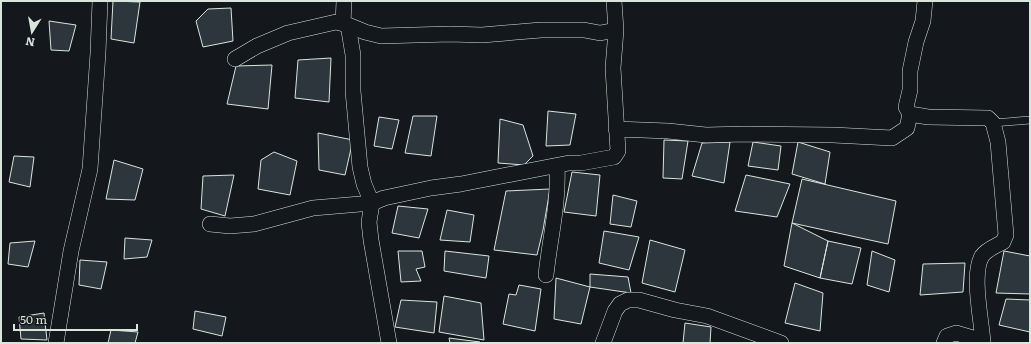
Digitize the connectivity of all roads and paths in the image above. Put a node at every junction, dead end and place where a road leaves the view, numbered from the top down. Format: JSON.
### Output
{"nodes":[{"id":1,"x":100,"y":1,"type":"edge"},
{"id":2,"x":344,"y":1,"type":"edge"},
{"id":3,"x":614,"y":1,"type":"edge"},
{"id":4,"x":925,"y":1,"type":"edge"},
{"id":5,"x":345,"y":24,"type":"junction"},
{"id":6,"x":616,"y":30,"type":"junction"},
{"id":7,"x":235,"y":59,"type":"dead end"},
{"id":8,"x":910,"y":114,"type":"junction"},
{"id":9,"x":1030,"y":120,"type":"edge"},
{"id":10,"x":993,"y":123,"type":"junction"},
{"id":11,"x":616,"y":129,"type":"junction"},
{"id":12,"x":557,"y":166,"type":"junction"},
{"id":13,"x":372,"y":203,"type":"junction"},
{"id":14,"x":210,"y":224,"type":"dead end"},
{"id":15,"x":546,"y":275,"type":"dead end"},
{"id":16,"x":983,"y":342,"type":"edge"},
{"id":17,"x":56,"y":343,"type":"edge"},
{"id":18,"x":389,"y":343,"type":"edge"},
{"id":19,"x":603,"y":343,"type":"edge"},
{"id":20,"x":781,"y":343,"type":"edge"},
{"id":21,"x":944,"y":343,"type":"edge"}],
"edges":[{"from":1,"to":17,"type":"street"},
{"from":2,"to":5,"type":"street"},
{"from":3,"to":6,"type":"street"},
{"from":4,"to":8,"type":"street"},
{"from":5,"to":6,"type":"street"},
{"from":5,"to":7,"type":"street"},
{"from":5,"to":13,"type":"street"},
{"from":6,"to":11,"type":"street"},
{"from":8,"to":10,"type":"street"},
{"from":8,"to":11,"type":"street"},
{"from":9,"to":10,"type":"lane"},
{"from":10,"to":16,"type":"street"},
{"from":11,"to":12,"type":"street"},
{"from":12,"to":13,"type":"street"},
{"from":12,"to":15,"type":"street"},
{"from":13,"to":14,"type":"street"},
{"from":13,"to":18,"type":"street"},
{"from":16,"to":21,"type":"street"},
{"from":19,"to":20,"type":"street"}]}
